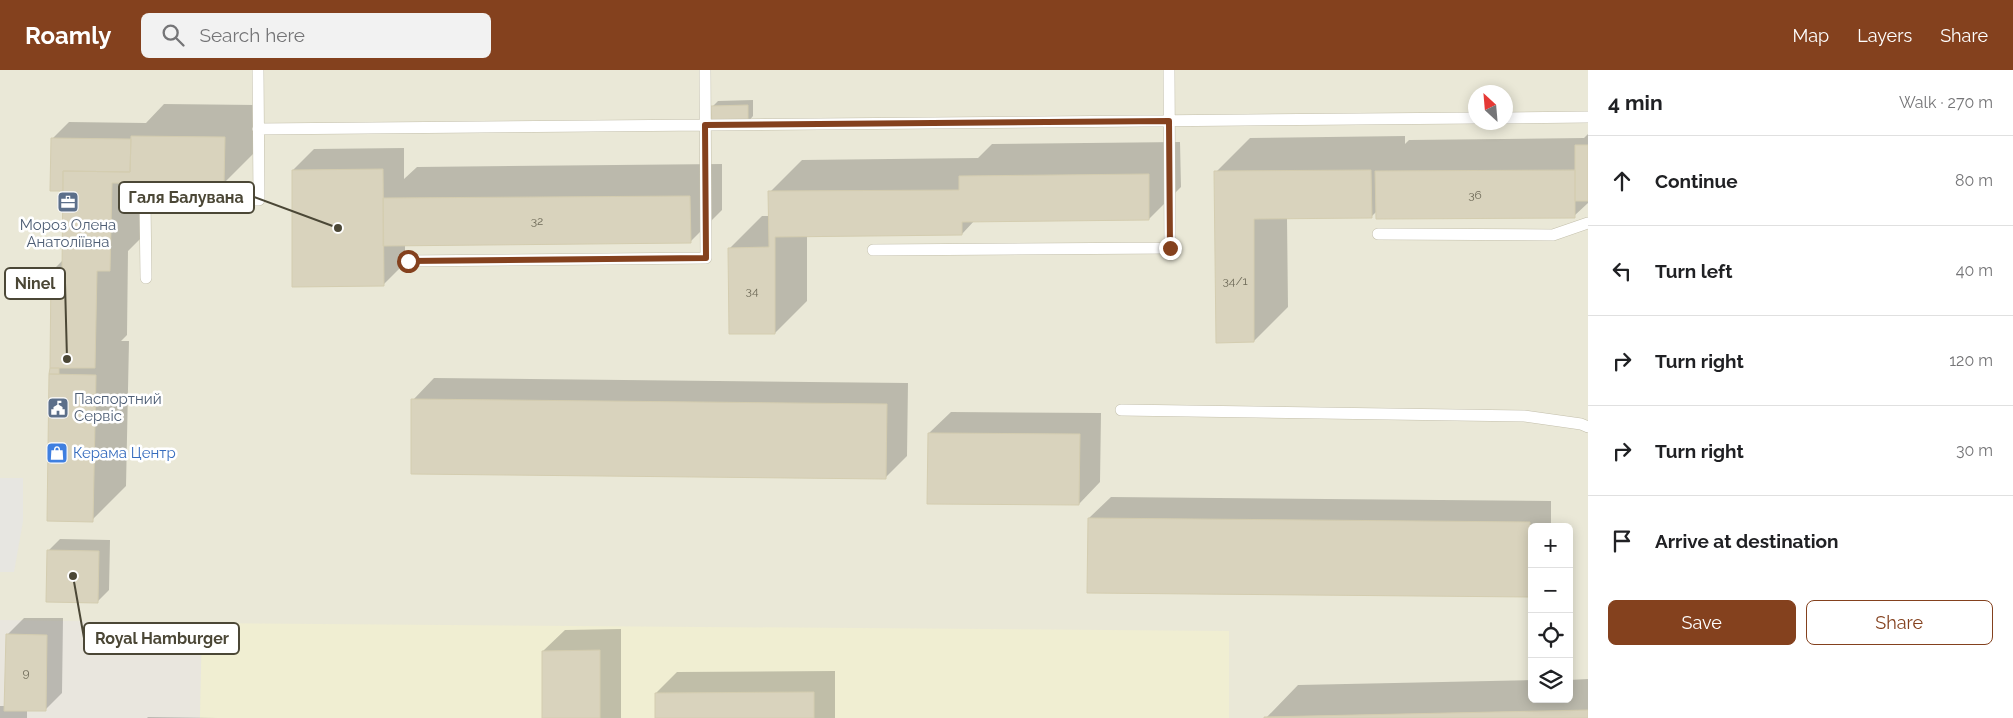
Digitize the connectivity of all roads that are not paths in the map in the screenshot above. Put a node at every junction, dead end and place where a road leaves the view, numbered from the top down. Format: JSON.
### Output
{"nodes":[{"id":1,"x":258,"y":70,"type":"edge"},
{"id":2,"x":705,"y":70,"type":"edge"},
{"id":3,"x":1169,"y":70,"type":"edge"},
{"id":4,"x":1588,"y":117,"type":"edge"},
{"id":5,"x":1468,"y":118,"type":"edge"},
{"id":6,"x":1513,"y":118,"type":"edge"},
{"id":7,"x":1169,"y":121,"type":"junction"},
{"id":8,"x":705,"y":125,"type":"junction"},
{"id":9,"x":258,"y":129,"type":"junction"},
{"id":10,"x":1588,"y":223,"type":"edge"},
{"id":11,"x":1378,"y":234,"type":"dead end"},
{"id":12,"x":873,"y":250,"type":"dead end"},
{"id":13,"x":408,"y":261,"type":"dead end"},
{"id":14,"x":146,"y":278,"type":"dead end"},
{"id":15,"x":1121,"y":410,"type":"dead end"},
{"id":16,"x":1588,"y":427,"type":"edge"}],
"edges":[{"from":1,"to":9,"type":"lane"},
{"from":2,"to":8,"type":"lane"},
{"from":3,"to":7,"type":"lane"},
{"from":4,"to":6,"type":"lane"},
{"from":5,"to":7,"type":"lane"},
{"from":7,"to":8,"type":"lane"},
{"from":7,"to":12,"type":"lane"},
{"from":8,"to":9,"type":"lane"},
{"from":8,"to":13,"type":"lane"},
{"from":9,"to":14,"type":"lane"},
{"from":10,"to":11,"type":"lane"},
{"from":15,"to":16,"type":"lane"}]}
